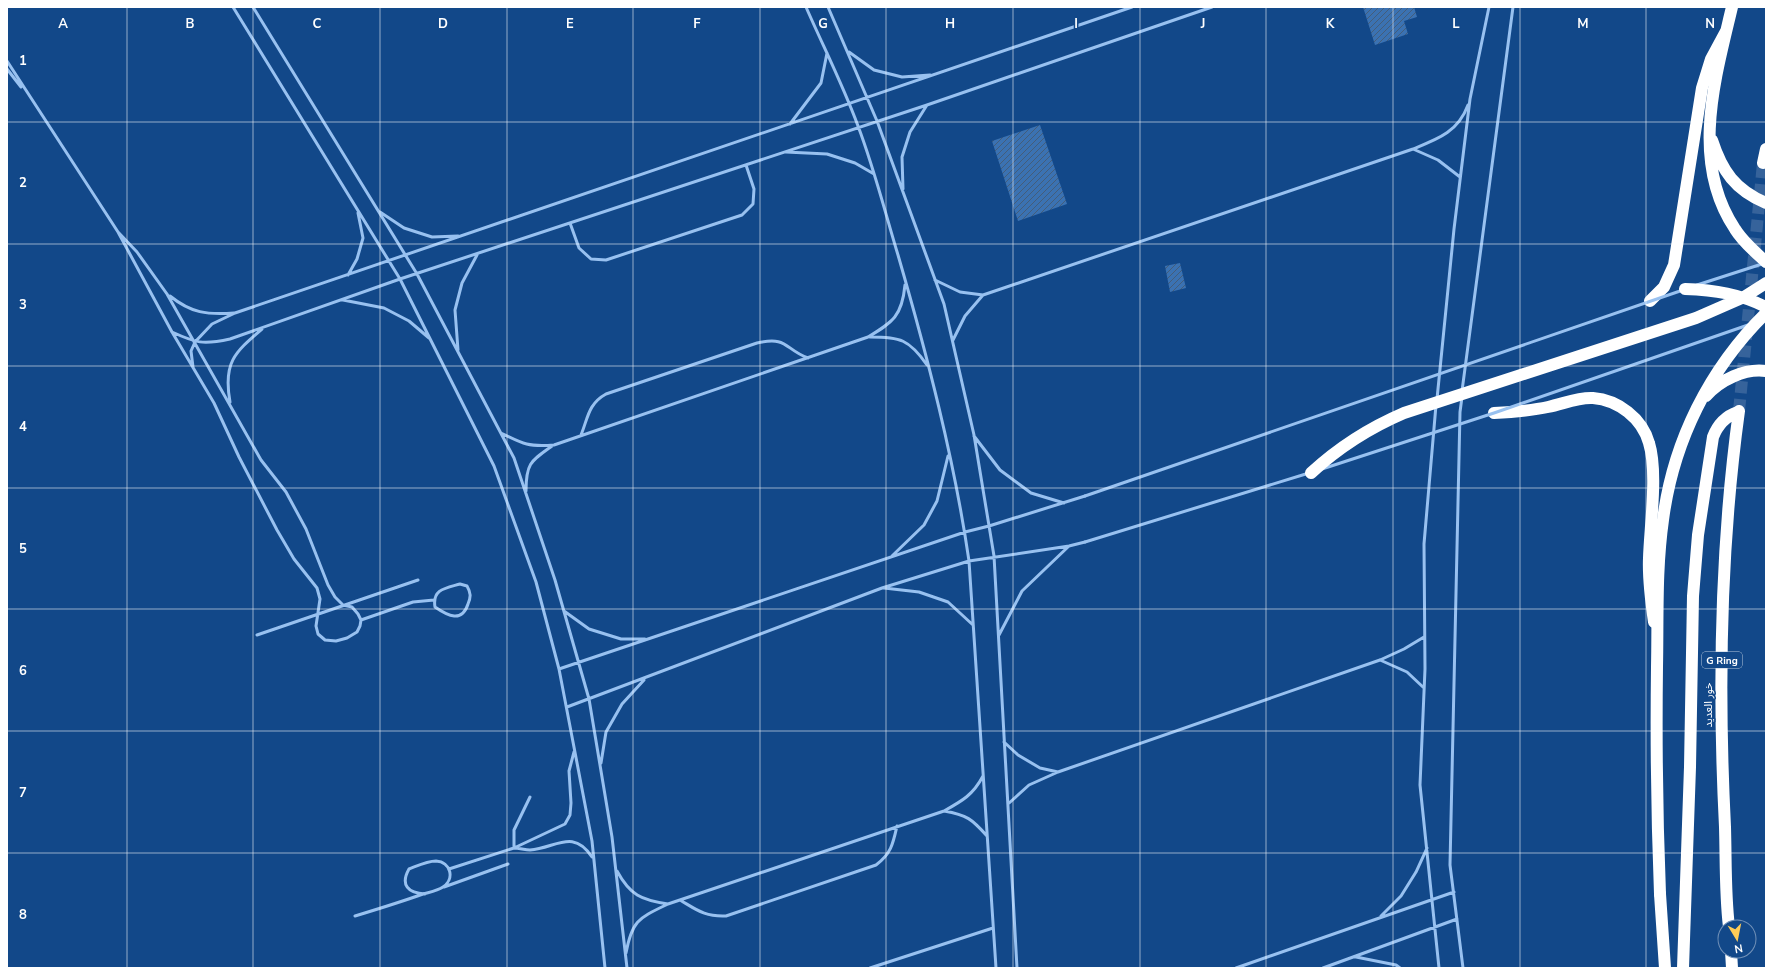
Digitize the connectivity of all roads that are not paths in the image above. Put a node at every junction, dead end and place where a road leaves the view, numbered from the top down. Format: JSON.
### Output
{"nodes":[{"id":1,"x":233,"y":7,"type":"edge"},
{"id":2,"x":253,"y":7,"type":"edge"},
{"id":3,"x":806,"y":7,"type":"edge"},
{"id":4,"x":828,"y":7,"type":"edge"},
{"id":5,"x":1132,"y":7,"type":"edge"},
{"id":6,"x":1212,"y":7,"type":"edge"},
{"id":7,"x":1489,"y":7,"type":"edge"},
{"id":8,"x":1513,"y":7,"type":"edge"},
{"id":9,"x":1732,"y":7,"type":"edge"},
{"id":10,"x":1726,"y":32,"type":"junction"},
{"id":11,"x":848,"y":51,"type":"junction"},
{"id":12,"x":827,"y":53,"type":"junction"},
{"id":13,"x":7,"y":61,"type":"edge"},
{"id":14,"x":7,"y":69,"type":"edge"},
{"id":15,"x":936,"y":74,"type":"junction"},
{"id":16,"x":868,"y":98,"type":"junction"},
{"id":17,"x":31,"y":99,"type":"junction"},
{"id":18,"x":1470,"y":99,"type":"junction"},
{"id":19,"x":850,"y":104,"type":"junction"},
{"id":20,"x":926,"y":105,"type":"junction"},
{"id":21,"x":878,"y":121,"type":"junction"},
{"id":22,"x":790,"y":124,"type":"junction"},
{"id":23,"x":859,"y":127,"type":"junction"},
{"id":24,"x":1710,"y":133,"type":"junction"},
{"id":25,"x":1413,"y":149,"type":"junction"},
{"id":26,"x":1766,"y":149,"type":"edge"},
{"id":27,"x":785,"y":152,"type":"junction"},
{"id":28,"x":1764,"y":163,"type":"dead end"},
{"id":29,"x":746,"y":165,"type":"junction"},
{"id":30,"x":874,"y":174,"type":"junction"},
{"id":31,"x":1460,"y":177,"type":"junction"},
{"id":32,"x":903,"y":192,"type":"junction"},
{"id":33,"x":1766,"y":203,"type":"edge"},
{"id":34,"x":357,"y":209,"type":"junction"},
{"id":35,"x":378,"y":211,"type":"junction"},
{"id":36,"x":570,"y":223,"type":"junction"},
{"id":37,"x":118,"y":232,"type":"junction"},
{"id":38,"x":462,"y":236,"type":"junction"},
{"id":39,"x":478,"y":254,"type":"junction"},
{"id":40,"x":406,"y":255,"type":"junction"},
{"id":41,"x":389,"y":261,"type":"junction"},
{"id":42,"x":1766,"y":262,"type":"edge"},
{"id":43,"x":417,"y":274,"type":"junction"},
{"id":44,"x":348,"y":275,"type":"junction"},
{"id":45,"x":400,"y":279,"type":"junction"},
{"id":46,"x":935,"y":280,"type":"junction"},
{"id":47,"x":906,"y":282,"type":"junction"},
{"id":48,"x":1766,"y":283,"type":"edge"},
{"id":49,"x":1685,"y":289,"type":"junction"},
{"id":50,"x":168,"y":294,"type":"junction"},
{"id":51,"x":983,"y":295,"type":"junction"},
{"id":52,"x":1744,"y":297,"type":"junction"},
{"id":53,"x":341,"y":300,"type":"junction"},
{"id":54,"x":1650,"y":301,"type":"junction"},
{"id":55,"x":1766,"y":307,"type":"edge"},
{"id":56,"x":235,"y":313,"type":"junction"},
{"id":57,"x":1763,"y":318,"type":"edge"},
{"id":58,"x":264,"y":328,"type":"junction"},
{"id":59,"x":172,"y":332,"type":"junction"},
{"id":60,"x":868,"y":337,"type":"junction"},
{"id":61,"x":430,"y":340,"type":"junction"},
{"id":62,"x":952,"y":340,"type":"junction"},
{"id":63,"x":195,"y":342,"type":"junction"},
{"id":64,"x":458,"y":352,"type":"junction"},
{"id":65,"x":808,"y":358,"type":"junction"},
{"id":66,"x":928,"y":366,"type":"junction"},
{"id":67,"x":194,"y":368,"type":"junction"},
{"id":68,"x":1766,"y":371,"type":"edge"},
{"id":69,"x":231,"y":405,"type":"junction"},
{"id":70,"x":1698,"y":405,"type":"junction"},
{"id":71,"x":1494,"y":413,"type":"junction"},
{"id":72,"x":501,"y":433,"type":"junction"},
{"id":73,"x":581,"y":435,"type":"junction"},
{"id":74,"x":974,"y":435,"type":"junction"},
{"id":75,"x":554,"y":445,"type":"junction"},
{"id":76,"x":948,"y":454,"type":"junction"},
{"id":77,"x":1311,"y":473,"type":"junction"},
{"id":78,"x":526,"y":494,"type":"junction"},
{"id":79,"x":1064,"y":503,"type":"junction"},
{"id":80,"x":989,"y":526,"type":"junction"},
{"id":81,"x":964,"y":532,"type":"junction"},
{"id":82,"x":1069,"y":546,"type":"junction"},
{"id":83,"x":994,"y":556,"type":"junction"},
{"id":84,"x":890,"y":558,"type":"junction"},
{"id":85,"x":969,"y":561,"type":"junction"},
{"id":86,"x":418,"y":580,"type":"dead end"},
{"id":87,"x":882,"y":588,"type":"junction"},
{"id":88,"x":434,"y":600,"type":"junction"},
{"id":89,"x":343,"y":605,"type":"junction"},
{"id":90,"x":564,"y":612,"type":"junction"},
{"id":91,"x":318,"y":615,"type":"junction"},
{"id":92,"x":361,"y":620,"type":"junction"},
{"id":93,"x":973,"y":625,"type":"junction"},
{"id":94,"x":257,"y":635,"type":"dead end"},
{"id":95,"x":998,"y":636,"type":"junction"},
{"id":96,"x":1424,"y":637,"type":"junction"},
{"id":97,"x":649,"y":640,"type":"junction"},
{"id":98,"x":1658,"y":641,"type":"junction"},
{"id":99,"x":1380,"y":660,"type":"junction"},
{"id":100,"x":578,"y":663,"type":"junction"},
{"id":101,"x":559,"y":669,"type":"junction"},
{"id":102,"x":645,"y":678,"type":"junction"},
{"id":103,"x":1424,"y":688,"type":"junction"},
{"id":104,"x":589,"y":700,"type":"junction"},
{"id":105,"x":567,"y":707,"type":"junction"},
{"id":106,"x":1004,"y":742,"type":"junction"},
{"id":107,"x":575,"y":750,"type":"junction"},
{"id":108,"x":600,"y":767,"type":"junction"},
{"id":109,"x":1058,"y":772,"type":"junction"},
{"id":110,"x":983,"y":776,"type":"junction"},
{"id":111,"x":530,"y":797,"type":"dead end"},
{"id":112,"x":1008,"y":804,"type":"junction"},
{"id":113,"x":944,"y":811,"type":"junction"},
{"id":114,"x":897,"y":826,"type":"junction"},
{"id":115,"x":987,"y":836,"type":"junction"},
{"id":116,"x":1427,"y":847,"type":"junction"},
{"id":117,"x":514,"y":848,"type":"junction"},
{"id":118,"x":593,"y":858,"type":"junction"},
{"id":119,"x":508,"y":864,"type":"dead end"},
{"id":120,"x":449,"y":869,"type":"junction"},
{"id":121,"x":616,"y":870,"type":"junction"},
{"id":122,"x":441,"y":888,"type":"junction"},
{"id":123,"x":1454,"y":892,"type":"junction"},
{"id":124,"x":425,"y":894,"type":"junction"},
{"id":125,"x":1431,"y":899,"type":"junction"},
{"id":126,"x":680,"y":900,"type":"junction"},
{"id":127,"x":668,"y":904,"type":"junction"},
{"id":128,"x":355,"y":916,"type":"dead end"},
{"id":129,"x":1381,"y":917,"type":"junction"},
{"id":130,"x":1457,"y":919,"type":"junction"},
{"id":131,"x":1729,"y":919,"type":"edge"},
{"id":132,"x":1434,"y":927,"type":"junction"},
{"id":133,"x":993,"y":928,"type":"junction"},
{"id":134,"x":626,"y":957,"type":"junction"},
{"id":135,"x":1356,"y":957,"type":"junction"},
{"id":136,"x":605,"y":968,"type":"edge"},
{"id":137,"x":627,"y":968,"type":"edge"},
{"id":138,"x":870,"y":968,"type":"edge"},
{"id":139,"x":996,"y":968,"type":"edge"},
{"id":140,"x":1017,"y":968,"type":"edge"},
{"id":141,"x":1236,"y":968,"type":"edge"},
{"id":142,"x":1323,"y":968,"type":"edge"},
{"id":143,"x":1400,"y":968,"type":"edge"},
{"id":144,"x":1439,"y":968,"type":"edge"},
{"id":145,"x":1463,"y":968,"type":"edge"},
{"id":146,"x":1665,"y":968,"type":"edge"},
{"id":147,"x":1683,"y":968,"type":"edge"}],
"edges":[{"from":1,"to":34,"type":"lane"},
{"from":2,"to":35,"type":"lane"},
{"from":3,"to":12,"type":"lane"},
{"from":4,"to":11,"type":"lane"},
{"from":5,"to":15,"type":"lane"},
{"from":6,"to":20,"type":"lane"},
{"from":7,"to":18,"type":"lane"},
{"from":8,"to":123,"type":"lane"},
{"from":9,"to":10,"type":"highway","bridge":true},
{"from":10,"to":24,"type":"highway","bridge":true},
{"from":10,"to":54,"type":"highway","bridge":true},
{"from":11,"to":15,"type":"lane"},
{"from":11,"to":16,"type":"lane"},
{"from":12,"to":19,"type":"lane"},
{"from":12,"to":22,"type":"lane"},
{"from":13,"to":17,"type":"lane"},
{"from":14,"to":17,"type":"lane"},
{"from":15,"to":16,"type":"lane"},
{"from":16,"to":19,"type":"lane"},
{"from":16,"to":21,"type":"lane"},
{"from":17,"to":37,"type":"lane"},
{"from":18,"to":25,"type":"lane"},
{"from":18,"to":31,"type":"lane"},
{"from":19,"to":22,"type":"lane"},
{"from":19,"to":23,"type":"lane"},
{"from":20,"to":21,"type":"lane"},
{"from":20,"to":32,"type":"lane"},
{"from":21,"to":23,"type":"lane"},
{"from":21,"to":32,"type":"lane"},
{"from":22,"to":38,"type":"lane"},
{"from":23,"to":27,"type":"lane"},
{"from":23,"to":30,"type":"lane"},
{"from":24,"to":33,"type":"highway","bridge":true},
{"from":24,"to":42,"type":"highway","bridge":true},
{"from":25,"to":31,"type":"lane"},
{"from":25,"to":51,"type":"lane"},
{"from":26,"to":28,"type":"highway"},
{"from":27,"to":29,"type":"lane"},
{"from":27,"to":30,"type":"lane"},
{"from":29,"to":36,"type":"lane"},
{"from":29,"to":36,"type":"lane"},
{"from":30,"to":47,"type":"lane"},
{"from":31,"to":96,"type":"lane"},
{"from":32,"to":46,"type":"lane"},
{"from":34,"to":41,"type":"lane"},
{"from":34,"to":44,"type":"lane"},
{"from":35,"to":38,"type":"lane"},
{"from":35,"to":40,"type":"lane"},
{"from":36,"to":39,"type":"lane"},
{"from":37,"to":50,"type":"lane"},
{"from":37,"to":59,"type":"lane"},
{"from":38,"to":40,"type":"lane"},
{"from":39,"to":43,"type":"lane"},
{"from":39,"to":64,"type":"lane"},
{"from":40,"to":41,"type":"lane"},
{"from":40,"to":43,"type":"lane"},
{"from":41,"to":44,"type":"lane"},
{"from":41,"to":45,"type":"lane"},
{"from":42,"to":49,"type":"lane","bridge":true},
{"from":43,"to":45,"type":"lane"},
{"from":43,"to":64,"type":"lane"},
{"from":44,"to":56,"type":"lane"},
{"from":45,"to":53,"type":"lane"},
{"from":45,"to":61,"type":"lane"},
{"from":46,"to":51,"type":"lane"},
{"from":46,"to":62,"type":"lane"},
{"from":47,"to":60,"type":"lane"},
{"from":47,"to":66,"type":"lane"},
{"from":48,"to":52,"type":"highway","bridge":true},
{"from":49,"to":52,"type":"highway","bridge":true},
{"from":49,"to":54,"type":"lane","bridge":true},
{"from":50,"to":56,"type":"lane"},
{"from":50,"to":63,"type":"lane"},
{"from":51,"to":62,"type":"lane"},
{"from":52,"to":55,"type":"highway","bridge":true},
{"from":52,"to":77,"type":"highway","bridge":true},
{"from":53,"to":58,"type":"lane"},
{"from":53,"to":61,"type":"lane"},
{"from":54,"to":79,"type":"lane","bridge":true},
{"from":56,"to":63,"type":"lane"},
{"from":57,"to":70,"type":"highway","bridge":true},
{"from":57,"to":71,"type":"lane","bridge":true},
{"from":58,"to":63,"type":"lane"},
{"from":58,"to":69,"type":"lane"},
{"from":59,"to":63,"type":"lane"},
{"from":59,"to":67,"type":"lane"},
{"from":60,"to":65,"type":"lane"},
{"from":60,"to":66,"type":"lane"},
{"from":61,"to":101,"type":"lane"},
{"from":62,"to":74,"type":"lane"},
{"from":63,"to":67,"type":"lane"},
{"from":63,"to":69,"type":"lane"},
{"from":64,"to":72,"type":"lane"},
{"from":65,"to":73,"type":"lane"},
{"from":65,"to":73,"type":"lane"},
{"from":66,"to":76,"type":"lane"},
{"from":67,"to":91,"type":"lane"},
{"from":68,"to":70,"type":"highway","bridge":true},
{"from":69,"to":89,"type":"lane"},
{"from":70,"to":98,"type":"highway","bridge":true},
{"from":71,"to":77,"type":"lane","bridge":true},
{"from":71,"to":98,"type":"highway","bridge":true},
{"from":72,"to":75,"type":"lane"},
{"from":72,"to":78,"type":"lane"},
{"from":73,"to":75,"type":"lane"},
{"from":74,"to":79,"type":"lane"},
{"from":74,"to":80,"type":"lane"},
{"from":75,"to":78,"type":"lane"},
{"from":76,"to":81,"type":"lane"},
{"from":76,"to":84,"type":"lane"},
{"from":77,"to":82,"type":"lane","bridge":true},
{"from":78,"to":90,"type":"lane"},
{"from":79,"to":80,"type":"lane"},
{"from":80,"to":81,"type":"lane"},
{"from":80,"to":83,"type":"lane"},
{"from":81,"to":84,"type":"lane"},
{"from":81,"to":85,"type":"lane"},
{"from":82,"to":83,"type":"lane"},
{"from":82,"to":95,"type":"lane"},
{"from":83,"to":85,"type":"lane"},
{"from":83,"to":95,"type":"lane"},
{"from":84,"to":97,"type":"lane"},
{"from":85,"to":87,"type":"lane"},
{"from":85,"to":93,"type":"lane"},
{"from":86,"to":89,"type":"lane"},
{"from":87,"to":93,"type":"lane"},
{"from":87,"to":102,"type":"lane"},
{"from":88,"to":88,"type":"lane"},
{"from":88,"to":92,"type":"lane"},
{"from":89,"to":91,"type":"lane"},
{"from":89,"to":92,"type":"lane"},
{"from":90,"to":97,"type":"lane"},
{"from":90,"to":100,"type":"lane"},
{"from":91,"to":92,"type":"lane"},
{"from":91,"to":94,"type":"lane"},
{"from":93,"to":110,"type":"lane"},
{"from":95,"to":106,"type":"lane"},
{"from":96,"to":99,"type":"lane"},
{"from":96,"to":103,"type":"lane"},
{"from":97,"to":100,"type":"lane"},
{"from":98,"to":146,"type":"highway","bridge":true},
{"from":99,"to":103,"type":"lane"},
{"from":99,"to":109,"type":"lane"},
{"from":100,"to":101,"type":"lane"},
{"from":100,"to":104,"type":"lane"},
{"from":101,"to":105,"type":"lane"},
{"from":102,"to":104,"type":"lane"},
{"from":102,"to":108,"type":"lane"},
{"from":103,"to":116,"type":"lane"},
{"from":104,"to":105,"type":"lane"},
{"from":104,"to":108,"type":"lane"},
{"from":105,"to":107,"type":"lane"},
{"from":106,"to":109,"type":"lane"},
{"from":106,"to":112,"type":"lane"},
{"from":107,"to":117,"type":"lane"},
{"from":107,"to":118,"type":"lane"},
{"from":108,"to":121,"type":"lane"},
{"from":109,"to":112,"type":"lane"},
{"from":110,"to":113,"type":"lane"},
{"from":110,"to":115,"type":"lane"},
{"from":111,"to":117,"type":"lane"},
{"from":112,"to":140,"type":"lane"},
{"from":113,"to":114,"type":"lane"},
{"from":113,"to":115,"type":"lane"},
{"from":114,"to":126,"type":"lane"},
{"from":114,"to":126,"type":"lane"},
{"from":115,"to":133,"type":"lane"},
{"from":116,"to":125,"type":"lane"},
{"from":116,"to":129,"type":"lane"},
{"from":117,"to":118,"type":"lane"},
{"from":117,"to":120,"type":"lane"},
{"from":118,"to":136,"type":"lane"},
{"from":119,"to":122,"type":"lane"},
{"from":120,"to":122,"type":"lane"},
{"from":120,"to":124,"type":"lane"},
{"from":121,"to":127,"type":"lane"},
{"from":121,"to":134,"type":"lane"},
{"from":122,"to":124,"type":"lane"},
{"from":123,"to":125,"type":"lane"},
{"from":123,"to":130,"type":"lane"},
{"from":124,"to":128,"type":"lane"},
{"from":125,"to":129,"type":"lane"},
{"from":125,"to":132,"type":"lane"},
{"from":126,"to":127,"type":"lane"},
{"from":127,"to":134,"type":"lane"},
{"from":129,"to":141,"type":"lane"},
{"from":130,"to":132,"type":"lane"},
{"from":130,"to":145,"type":"lane"},
{"from":131,"to":147,"type":"highway","name":"خور العديد","number":"G Ring"},
{"from":132,"to":135,"type":"lane"},
{"from":132,"to":144,"type":"lane"},
{"from":133,"to":138,"type":"lane"},
{"from":133,"to":139,"type":"lane"},
{"from":134,"to":137,"type":"lane"},
{"from":135,"to":142,"type":"lane"},
{"from":135,"to":143,"type":"lane"}]}
